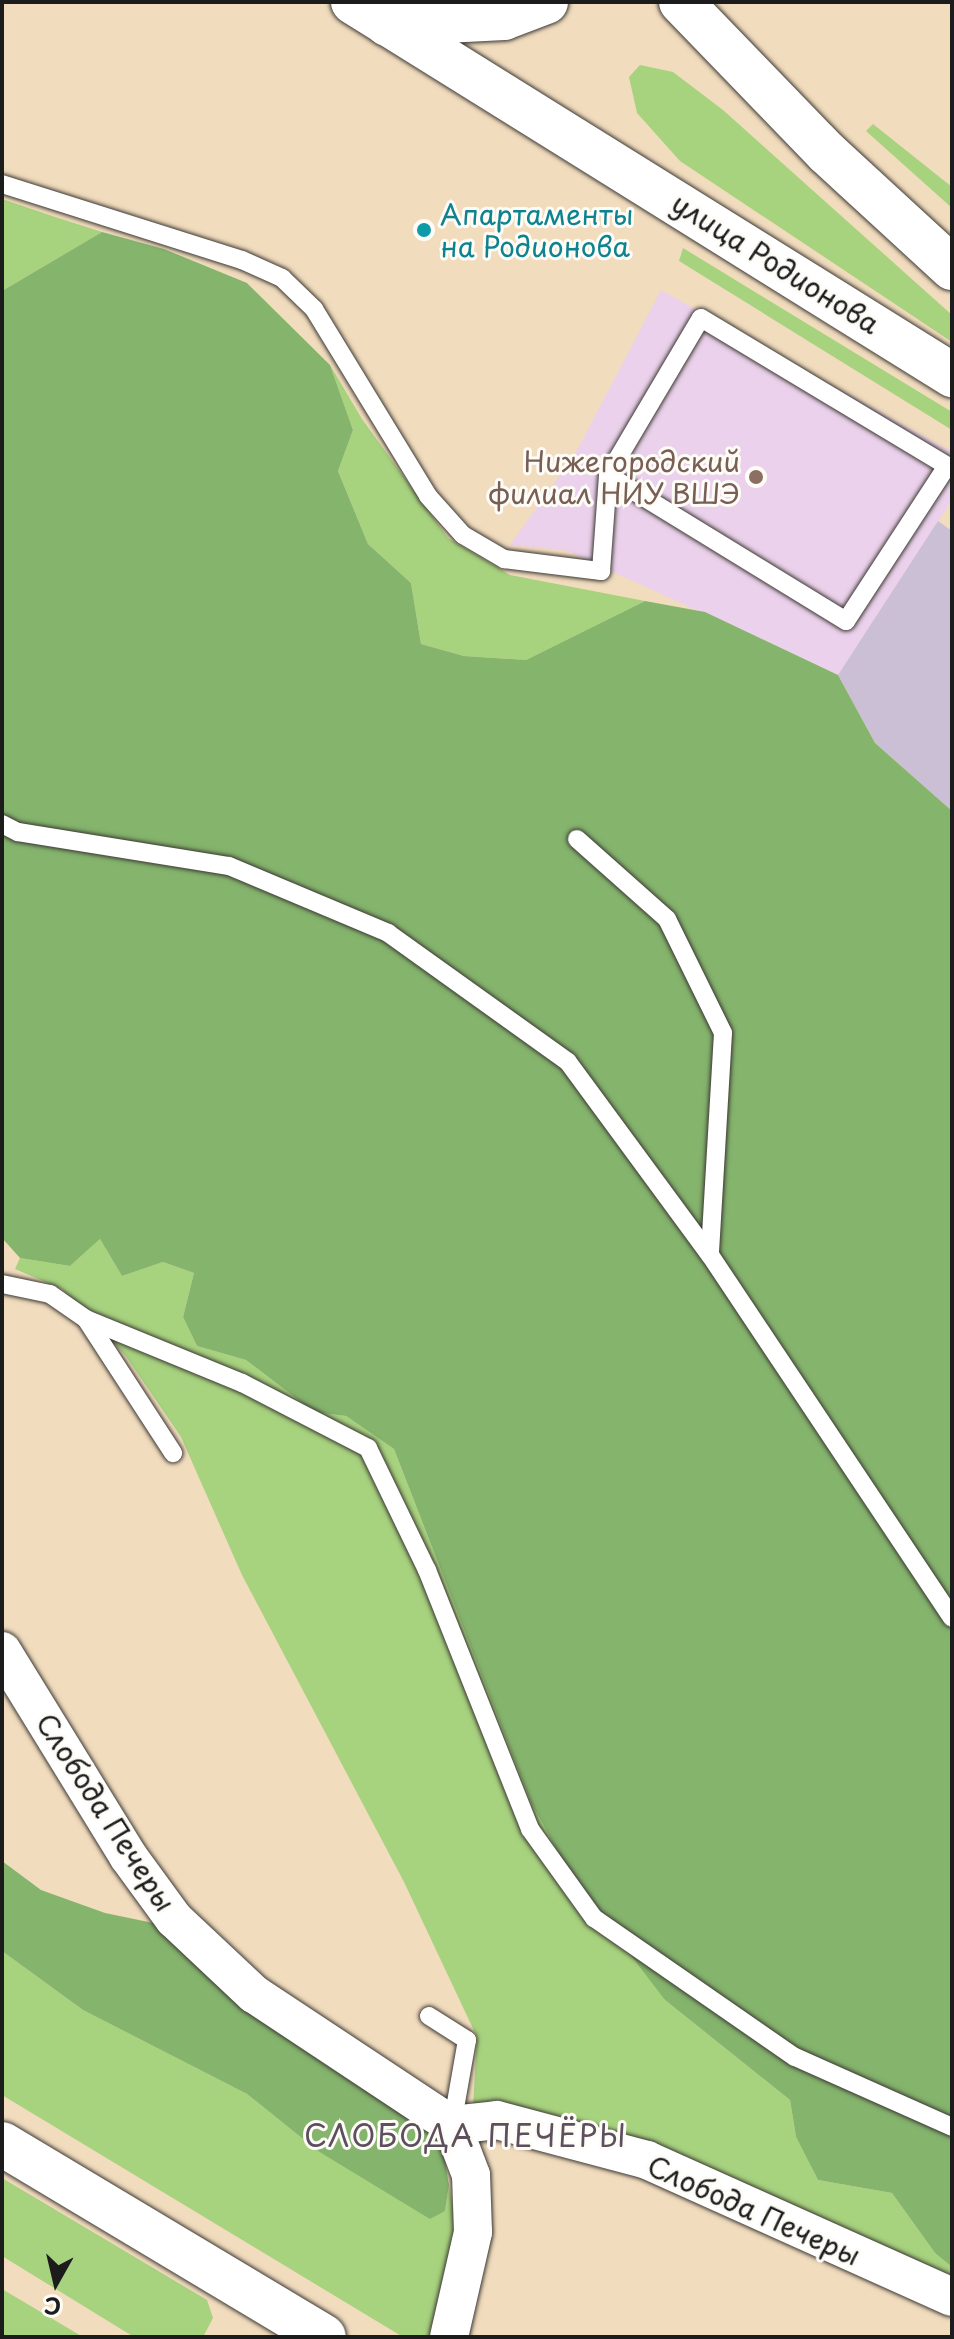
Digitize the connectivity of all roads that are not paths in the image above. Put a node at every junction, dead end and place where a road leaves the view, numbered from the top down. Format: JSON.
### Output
{"nodes":[{"id":1,"x":546,"y":2,"type":"edge"},
{"id":2,"x":681,"y":2,"type":"edge"},
{"id":3,"x":372,"y":9,"type":"edge"},
{"id":4,"x":2,"y":184,"type":"edge"},
{"id":5,"x":952,"y":268,"type":"edge"},
{"id":6,"x":952,"y":375,"type":"edge"},
{"id":7,"x":950,"y":467,"type":"edge"},
{"id":8,"x":608,"y":475,"type":"junction"},
{"id":9,"x":2,"y":824,"type":"edge"},
{"id":10,"x":577,"y":839,"type":"dead end"},
{"id":11,"x":710,"y":1255,"type":"junction"},
{"id":12,"x":2,"y":1285,"type":"edge"},
{"id":13,"x":86,"y":1319,"type":"junction"},
{"id":14,"x":173,"y":1453,"type":"dead end"},
{"id":15,"x":952,"y":1618,"type":"edge"},
{"id":16,"x":2,"y":1651,"type":"edge"},
{"id":17,"x":429,"y":2016,"type":"dead end"},
{"id":18,"x":452,"y":2125,"type":"junction"},
{"id":19,"x":952,"y":2127,"type":"edge"},
{"id":20,"x":2,"y":2144,"type":"edge"},
{"id":21,"x":952,"y":2297,"type":"edge"},
{"id":22,"x":324,"y":2337,"type":"edge"},
{"id":23,"x":449,"y":2337,"type":"edge"}],
"edges":[{"from":1,"to":3,"type":"main road"},
{"from":2,"to":5,"type":"main road"},
{"from":3,"to":6,"type":"main road","name":"улица Родионова"},
{"from":4,"to":8,"type":"lane"},
{"from":7,"to":8,"type":"lane"},
{"from":7,"to":8,"type":"lane"},
{"from":9,"to":11,"type":"lane"},
{"from":10,"to":11,"type":"lane"},
{"from":11,"to":15,"type":"lane"},
{"from":12,"to":13,"type":"lane"},
{"from":13,"to":14,"type":"lane"},
{"from":13,"to":19,"type":"lane"},
{"from":16,"to":18,"type":"street","name":"Слобода Печеры"},
{"from":17,"to":18,"type":"lane"},
{"from":18,"to":21,"type":"street","name":"Слобода Печеры"},
{"from":18,"to":23,"type":"street"},
{"from":20,"to":22,"type":"main road"}]}
